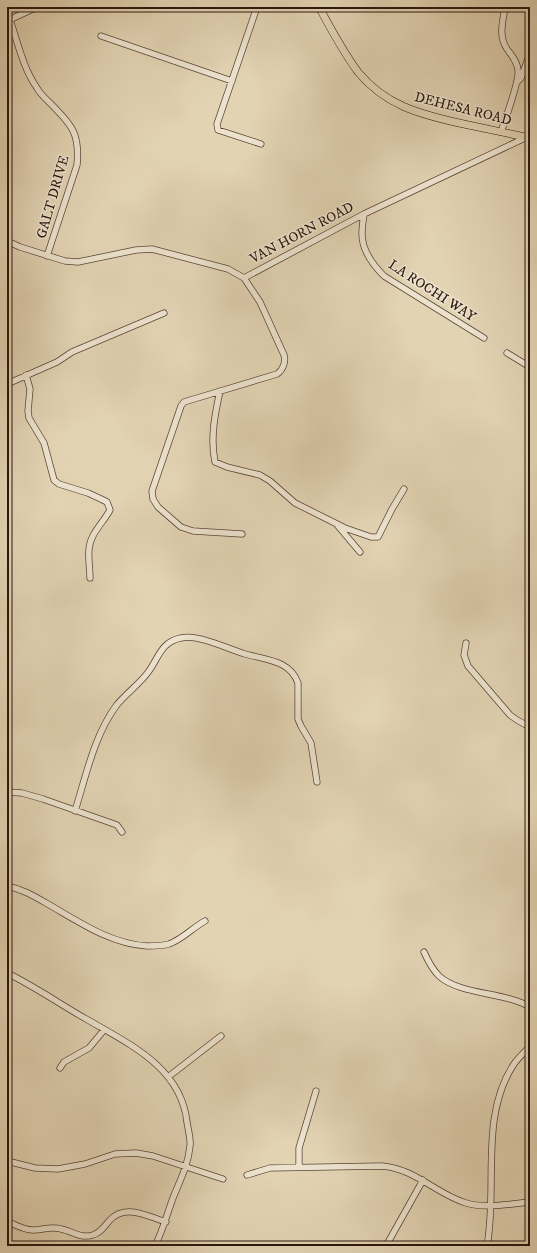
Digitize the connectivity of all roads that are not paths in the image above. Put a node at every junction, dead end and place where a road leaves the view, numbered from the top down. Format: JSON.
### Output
{"nodes":[{"id":1,"x":37,"y":7,"type":"edge"},
{"id":2,"x":257,"y":7,"type":"edge"},
{"id":3,"x":318,"y":7,"type":"edge"},
{"id":4,"x":506,"y":7,"type":"edge"},
{"id":5,"x":8,"y":20,"type":"edge"},
{"id":6,"x":101,"y":36,"type":"dead end"},
{"id":7,"x":530,"y":53,"type":"edge"},
{"id":8,"x":232,"y":81,"type":"junction"},
{"id":9,"x":516,"y":82,"type":"junction"},
{"id":10,"x":501,"y":132,"type":"junction"},
{"id":11,"x":528,"y":138,"type":"edge"},
{"id":12,"x":261,"y":144,"type":"dead end"},
{"id":13,"x":364,"y":214,"type":"junction"},
{"id":14,"x":7,"y":241,"type":"edge"},
{"id":15,"x":47,"y":256,"type":"junction"},
{"id":16,"x":244,"y":278,"type":"junction"},
{"id":17,"x":164,"y":313,"type":"dead end"},
{"id":18,"x":484,"y":338,"type":"dead end"},
{"id":19,"x":507,"y":353,"type":"dead end"},
{"id":20,"x":530,"y":367,"type":"edge"},
{"id":21,"x":26,"y":376,"type":"junction"},
{"id":22,"x":7,"y":384,"type":"edge"},
{"id":23,"x":220,"y":391,"type":"junction"},
{"id":24,"x":404,"y":489,"type":"dead end"},
{"id":25,"x":335,"y":523,"type":"junction"},
{"id":26,"x":242,"y":534,"type":"dead end"},
{"id":27,"x":360,"y":552,"type":"dead end"},
{"id":28,"x":90,"y":578,"type":"dead end"},
{"id":29,"x":466,"y":643,"type":"dead end"},
{"id":30,"x":530,"y":727,"type":"edge"},
{"id":31,"x":317,"y":782,"type":"dead end"},
{"id":32,"x":7,"y":792,"type":"edge"},
{"id":33,"x":75,"y":811,"type":"junction"},
{"id":34,"x":122,"y":832,"type":"dead end"},
{"id":35,"x":7,"y":886,"type":"edge"},
{"id":36,"x":205,"y":921,"type":"dead end"},
{"id":37,"x":424,"y":952,"type":"dead end"},
{"id":38,"x":7,"y":973,"type":"edge"},
{"id":39,"x":530,"y":1007,"type":"edge"},
{"id":40,"x":104,"y":1030,"type":"junction"},
{"id":41,"x":221,"y":1036,"type":"dead end"},
{"id":42,"x":530,"y":1046,"type":"edge"},
{"id":43,"x":60,"y":1068,"type":"dead end"},
{"id":44,"x":168,"y":1077,"type":"junction"},
{"id":45,"x":316,"y":1091,"type":"dead end"},
{"id":46,"x":7,"y":1161,"type":"edge"},
{"id":47,"x":186,"y":1167,"type":"junction"},
{"id":48,"x":299,"y":1167,"type":"junction"},
{"id":49,"x":246,"y":1175,"type":"dead end"},
{"id":50,"x":223,"y":1179,"type":"dead end"},
{"id":51,"x":423,"y":1180,"type":"junction"},
{"id":52,"x":530,"y":1202,"type":"edge"},
{"id":53,"x":490,"y":1206,"type":"junction"},
{"id":54,"x":7,"y":1221,"type":"edge"},
{"id":55,"x":166,"y":1222,"type":"junction"},
{"id":56,"x":155,"y":1246,"type":"edge"},
{"id":57,"x":386,"y":1246,"type":"edge"},
{"id":58,"x":487,"y":1246,"type":"edge"}],
"edges":[{"from":1,"to":5,"type":"street"},
{"from":2,"to":8,"type":"street"},
{"from":3,"to":10,"type":"main road","name":"DEHESA ROAD"},
{"from":4,"to":9,"type":"street"},
{"from":5,"to":15,"type":"street","name":"GALT DRIVE"},
{"from":6,"to":8,"type":"street"},
{"from":7,"to":9,"type":"street"},
{"from":8,"to":12,"type":"street"},
{"from":9,"to":10,"type":"street"},
{"from":10,"to":11,"type":"main road","name":"DEHESA ROAD"},
{"from":11,"to":13,"type":"street","name":"VAN HORN ROAD"},
{"from":13,"to":16,"type":"street","name":"VAN HORN ROAD"},
{"from":13,"to":18,"type":"street","name":"LA ROCHI WAY"},
{"from":14,"to":15,"type":"street"},
{"from":15,"to":16,"type":"street"},
{"from":16,"to":23,"type":"street","name":"VAN HORN ROAD"},
{"from":17,"to":21,"type":"street"},
{"from":19,"to":20,"type":"street"},
{"from":21,"to":22,"type":"street"},
{"from":21,"to":28,"type":"street"},
{"from":23,"to":25,"type":"street"},
{"from":23,"to":26,"type":"street","name":"VAN HORN ROAD"},
{"from":24,"to":25,"type":"street"},
{"from":25,"to":27,"type":"street"},
{"from":29,"to":30,"type":"street"},
{"from":31,"to":33,"type":"street"},
{"from":32,"to":33,"type":"street"},
{"from":33,"to":34,"type":"street"},
{"from":35,"to":36,"type":"street"},
{"from":37,"to":39,"type":"street"},
{"from":38,"to":40,"type":"street"},
{"from":40,"to":43,"type":"street"},
{"from":40,"to":44,"type":"street"},
{"from":41,"to":44,"type":"street"},
{"from":42,"to":53,"type":"street"},
{"from":44,"to":47,"type":"street"},
{"from":45,"to":48,"type":"street"},
{"from":46,"to":47,"type":"street"},
{"from":47,"to":50,"type":"street"},
{"from":47,"to":55,"type":"street"},
{"from":48,"to":49,"type":"street"},
{"from":48,"to":51,"type":"street"},
{"from":51,"to":53,"type":"street"},
{"from":51,"to":57,"type":"street"},
{"from":52,"to":53,"type":"street"},
{"from":53,"to":58,"type":"street"},
{"from":54,"to":55,"type":"street"},
{"from":55,"to":56,"type":"street"}]}
